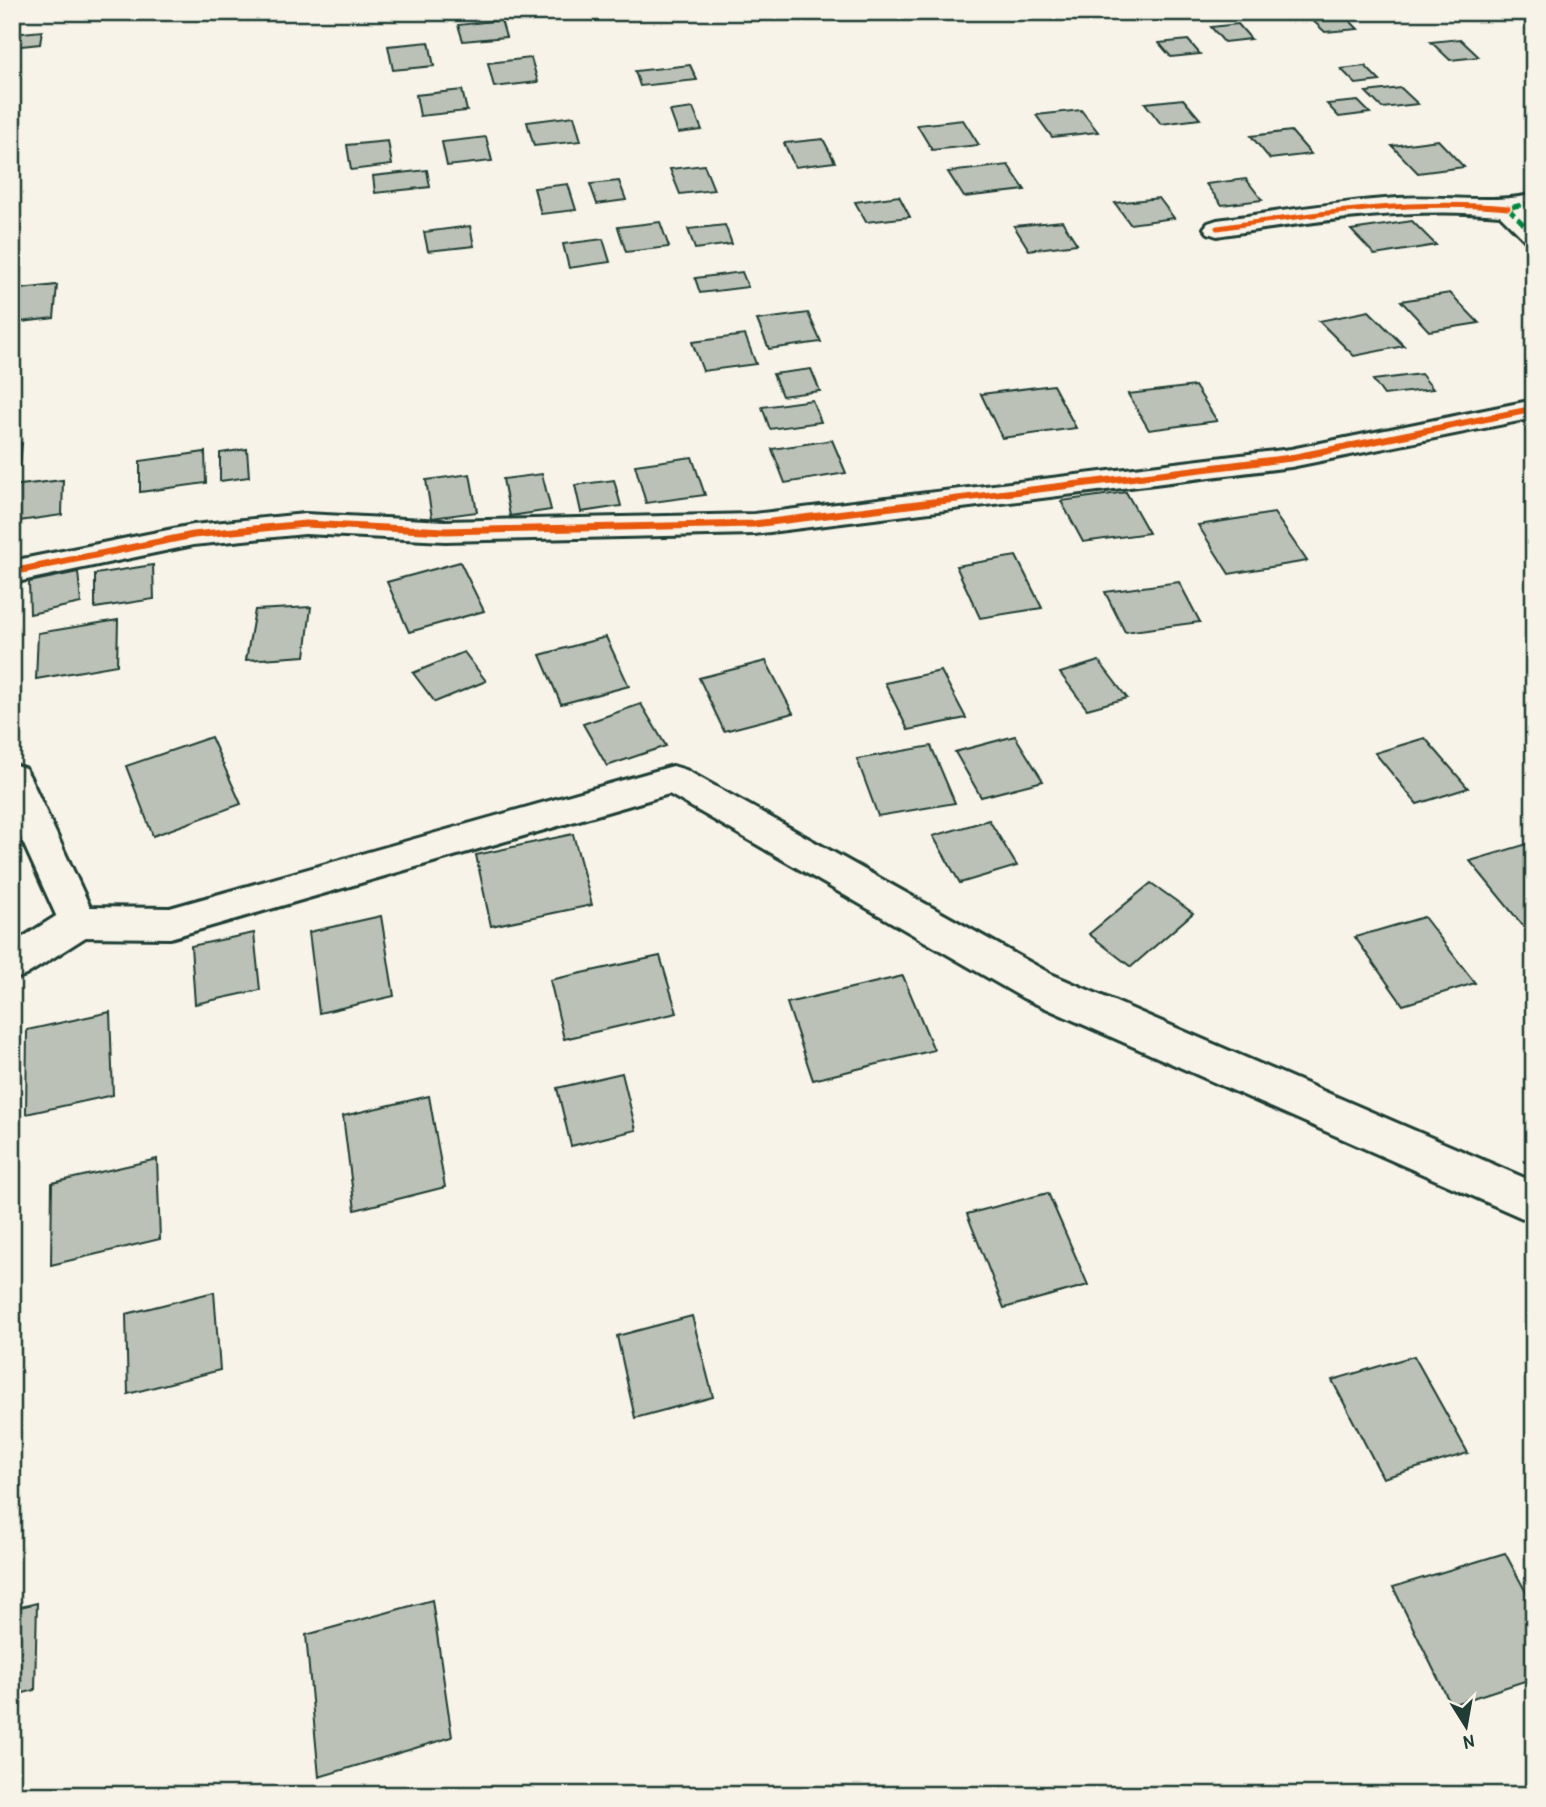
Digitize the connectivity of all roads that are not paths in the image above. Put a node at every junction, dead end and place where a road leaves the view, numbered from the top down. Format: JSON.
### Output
{"nodes":[{"id":1,"x":1534,"y":202,"type":"edge"},
{"id":2,"x":1508,"y":208,"type":"junction"},
{"id":3,"x":1217,"y":228,"type":"dead end"},
{"id":4,"x":1534,"y":235,"type":"edge"},
{"id":5,"x":1534,"y":409,"type":"edge"},
{"id":6,"x":12,"y":572,"type":"edge"},
{"id":7,"x":12,"y":778,"type":"edge"},
{"id":8,"x":78,"y":922,"type":"junction"},
{"id":9,"x":12,"y":964,"type":"edge"},
{"id":10,"x":1534,"y":1203,"type":"edge"}],
"edges":[{"from":1,"to":2,"type":"street"},
{"from":2,"to":3,"type":"street"},
{"from":2,"to":4,"type":"street"},
{"from":5,"to":6,"type":"street"},
{"from":7,"to":8,"type":"street"},
{"from":8,"to":9,"type":"street"},
{"from":8,"to":10,"type":"street"}]}
